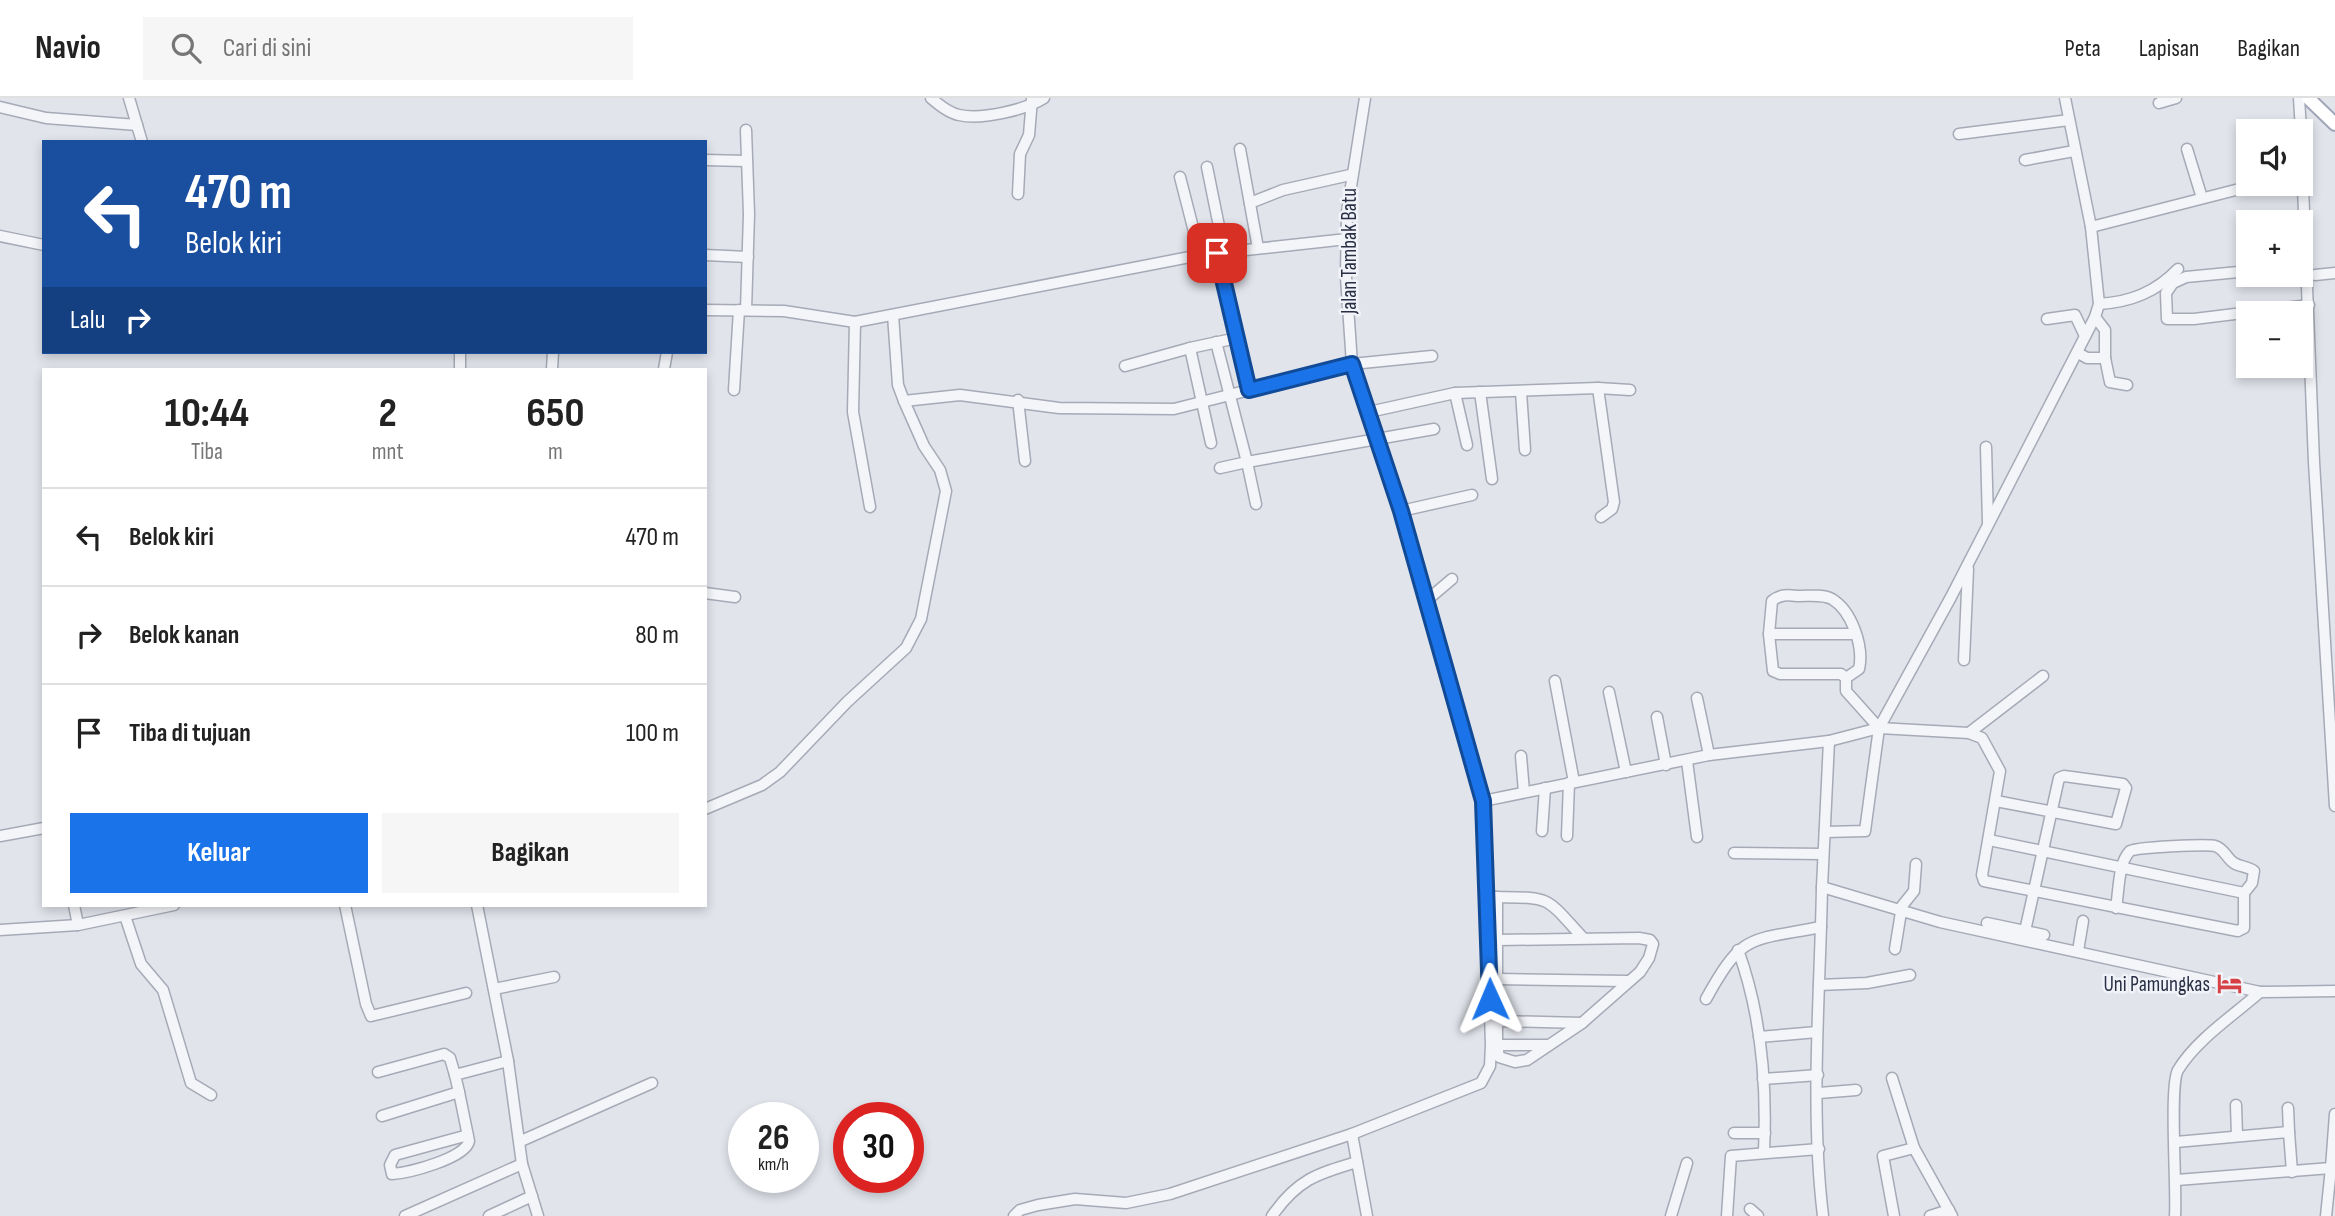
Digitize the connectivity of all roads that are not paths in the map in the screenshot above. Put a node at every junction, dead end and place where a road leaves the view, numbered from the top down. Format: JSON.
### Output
{"nodes":[{"id":1,"x":129,"y":98,"type":"edge"},
{"id":2,"x":932,"y":98,"type":"edge"},
{"id":3,"x":1044,"y":98,"type":"edge"},
{"id":4,"x":1365,"y":98,"type":"edge"},
{"id":5,"x":2065,"y":98,"type":"edge"},
{"id":6,"x":2175,"y":98,"type":"edge"},
{"id":7,"x":2299,"y":98,"type":"edge"},
{"id":8,"x":2308,"y":98,"type":"edge"},
{"id":9,"x":1032,"y":102,"type":"edge"},
{"id":10,"x":2159,"y":103,"type":"dead end"},
{"id":11,"x":0,"y":107,"type":"edge"},
{"id":12,"x":2330,"y":113,"type":"edge"},
{"id":13,"x":2300,"y":119,"type":"edge"},
{"id":14,"x":2069,"y":120,"type":"junction"},
{"id":15,"x":2335,"y":124,"type":"edge"},
{"id":16,"x":137,"y":125,"type":"junction"},
{"id":17,"x":746,"y":130,"type":"dead end"},
{"id":18,"x":1959,"y":134,"type":"dead end"},
{"id":19,"x":141,"y":140,"type":"edge"},
{"id":20,"x":1240,"y":149,"type":"dead end"},
{"id":21,"x":2187,"y":149,"type":"dead end"},
{"id":22,"x":2074,"y":151,"type":"junction"},
{"id":23,"x":707,"y":160,"type":"edge"},
{"id":24,"x":2025,"y":160,"type":"dead end"},
{"id":25,"x":746,"y":161,"type":"junction"},
{"id":26,"x":1207,"y":167,"type":"dead end"},
{"id":27,"x":1350,"y":175,"type":"junction"},
{"id":28,"x":1180,"y":177,"type":"dead end"},
{"id":29,"x":2236,"y":190,"type":"edge"},
{"id":30,"x":1018,"y":194,"type":"dead end"},
{"id":31,"x":2202,"y":198,"type":"junction"},
{"id":32,"x":1250,"y":203,"type":"junction"},
{"id":33,"x":2091,"y":227,"type":"junction"},
{"id":34,"x":0,"y":236,"type":"edge"},
{"id":35,"x":1347,"y":239,"type":"junction"},
{"id":36,"x":42,"y":245,"type":"edge"},
{"id":37,"x":1258,"y":248,"type":"junction"},
{"id":38,"x":1221,"y":252,"type":"junction"},
{"id":39,"x":707,"y":255,"type":"edge"},
{"id":40,"x":1200,"y":255,"type":"junction"},
{"id":41,"x":748,"y":257,"type":"junction"},
{"id":42,"x":2178,"y":269,"type":"dead end"},
{"id":43,"x":2236,"y":273,"type":"edge"},
{"id":44,"x":2335,"y":274,"type":"edge"},
{"id":45,"x":2315,"y":275,"type":"dead end"},
{"id":46,"x":2099,"y":304,"type":"junction"},
{"id":47,"x":707,"y":310,"type":"edge"},
{"id":48,"x":743,"y":310,"type":"junction"},
{"id":49,"x":2236,"y":314,"type":"edge"},
{"id":50,"x":892,"y":316,"type":"junction"},
{"id":51,"x":2095,"y":317,"type":"junction"},
{"id":52,"x":2047,"y":318,"type":"dead end"},
{"id":53,"x":855,"y":322,"type":"junction"},
{"id":54,"x":2085,"y":336,"type":"junction"},
{"id":55,"x":1237,"y":338,"type":"junction"},
{"id":56,"x":1216,"y":342,"type":"junction"},
{"id":57,"x":1190,"y":348,"type":"junction"},
{"id":58,"x":2078,"y":353,"type":"junction"},
{"id":59,"x":1432,"y":356,"type":"dead end"},
{"id":60,"x":2105,"y":358,"type":"junction"},
{"id":61,"x":1352,"y":364,"type":"junction"},
{"id":62,"x":1125,"y":366,"type":"dead end"},
{"id":63,"x":2312,"y":378,"type":"edge"},
{"id":64,"x":2127,"y":385,"type":"dead end"},
{"id":65,"x":1598,"y":388,"type":"junction"},
{"id":66,"x":734,"y":390,"type":"dead end"},
{"id":67,"x":1249,"y":390,"type":"junction"},
{"id":68,"x":1630,"y":390,"type":"dead end"},
{"id":69,"x":1480,"y":392,"type":"junction"},
{"id":70,"x":1521,"y":392,"type":"junction"},
{"id":71,"x":1455,"y":393,"type":"junction"},
{"id":72,"x":1227,"y":395,"type":"junction"},
{"id":73,"x":1018,"y":400,"type":"junction"},
{"id":74,"x":904,"y":401,"type":"junction"},
{"id":75,"x":1202,"y":401,"type":"junction"},
{"id":76,"x":1369,"y":412,"type":"junction"},
{"id":77,"x":1434,"y":429,"type":"dead end"},
{"id":78,"x":1376,"y":439,"type":"junction"},
{"id":79,"x":1211,"y":443,"type":"dead end"},
{"id":80,"x":1467,"y":444,"type":"dead end"},
{"id":81,"x":1986,"y":447,"type":"dead end"},
{"id":82,"x":1525,"y":450,"type":"dead end"},
{"id":83,"x":1025,"y":461,"type":"dead end"},
{"id":84,"x":1247,"y":463,"type":"junction"},
{"id":85,"x":1220,"y":468,"type":"dead end"},
{"id":86,"x":1492,"y":479,"type":"dead end"},
{"id":87,"x":1472,"y":495,"type":"dead end"},
{"id":88,"x":1256,"y":504,"type":"dead end"},
{"id":89,"x":870,"y":507,"type":"dead end"},
{"id":90,"x":1401,"y":511,"type":"junction"},
{"id":91,"x":1601,"y":517,"type":"dead end"},
{"id":92,"x":1988,"y":523,"type":"junction"},
{"id":93,"x":1969,"y":558,"type":"junction"},
{"id":94,"x":1452,"y":579,"type":"dead end"},
{"id":95,"x":707,"y":593,"type":"edge"},
{"id":96,"x":735,"y":597,"type":"dead end"},
{"id":97,"x":1426,"y":601,"type":"junction"},
{"id":98,"x":1769,"y":634,"type":"junction"},
{"id":99,"x":1855,"y":634,"type":"junction"},
{"id":100,"x":1964,"y":660,"type":"dead end"},
{"id":101,"x":2043,"y":676,"type":"dead end"},
{"id":102,"x":1846,"y":678,"type":"junction"},
{"id":103,"x":1555,"y":681,"type":"dead end"},
{"id":104,"x":1609,"y":692,"type":"dead end"},
{"id":105,"x":1697,"y":698,"type":"dead end"},
{"id":106,"x":1657,"y":717,"type":"dead end"},
{"id":107,"x":1879,"y":728,"type":"junction"},
{"id":108,"x":1969,"y":733,"type":"junction"},
{"id":109,"x":1829,"y":741,"type":"junction"},
{"id":110,"x":1709,"y":755,"type":"junction"},
{"id":111,"x":1521,"y":756,"type":"dead end"},
{"id":112,"x":1687,"y":761,"type":"junction"},
{"id":113,"x":1666,"y":765,"type":"junction"},
{"id":114,"x":1626,"y":772,"type":"junction"},
{"id":115,"x":1572,"y":783,"type":"junction"},
{"id":116,"x":1545,"y":788,"type":"junction"},
{"id":117,"x":1524,"y":792,"type":"junction"},
{"id":118,"x":1483,"y":801,"type":"junction"},
{"id":119,"x":1996,"y":801,"type":"junction"},
{"id":120,"x":2335,"y":806,"type":"edge"},
{"id":121,"x":707,"y":808,"type":"edge"},
{"id":122,"x":2051,"y":810,"type":"junction"},
{"id":123,"x":42,"y":828,"type":"edge"},
{"id":124,"x":1542,"y":831,"type":"dead end"},
{"id":125,"x":1825,"y":832,"type":"junction"},
{"id":126,"x":1567,"y":835,"type":"dead end"},
{"id":127,"x":0,"y":836,"type":"edge"},
{"id":128,"x":1697,"y":837,"type":"dead end"},
{"id":129,"x":1989,"y":840,"type":"junction"},
{"id":130,"x":2042,"y":852,"type":"junction"},
{"id":131,"x":1734,"y":853,"type":"dead end"},
{"id":132,"x":1823,"y":854,"type":"junction"},
{"id":133,"x":1916,"y":864,"type":"dead end"},
{"id":134,"x":2122,"y":867,"type":"junction"},
{"id":135,"x":1822,"y":887,"type":"junction"},
{"id":136,"x":2033,"y":893,"type":"junction"},
{"id":137,"x":2244,"y":893,"type":"junction"},
{"id":138,"x":1493,"y":897,"type":"junction"},
{"id":139,"x":74,"y":907,"type":"edge"},
{"id":140,"x":165,"y":907,"type":"edge"},
{"id":141,"x":345,"y":907,"type":"edge"},
{"id":142,"x":477,"y":907,"type":"edge"},
{"id":143,"x":2116,"y":908,"type":"junction"},
{"id":144,"x":1901,"y":911,"type":"junction"},
{"id":145,"x":125,"y":916,"type":"junction"},
{"id":146,"x":2083,"y":921,"type":"dead end"},
{"id":147,"x":0,"y":923,"type":"edge"},
{"id":148,"x":1987,"y":923,"type":"dead end"},
{"id":149,"x":78,"y":925,"type":"junction"},
{"id":150,"x":16,"y":927,"type":"junction"},
{"id":151,"x":1821,"y":927,"type":"junction"},
{"id":152,"x":0,"y":930,"type":"edge"},
{"id":153,"x":2025,"y":931,"type":"junction"},
{"id":154,"x":2044,"y":935,"type":"dead end"},
{"id":155,"x":1583,"y":938,"type":"junction"},
{"id":156,"x":1498,"y":940,"type":"junction"},
{"id":157,"x":1895,"y":949,"type":"dead end"},
{"id":158,"x":1738,"y":950,"type":"junction"},
{"id":159,"x":2078,"y":951,"type":"junction"},
{"id":160,"x":1910,"y":975,"type":"dead end"},
{"id":161,"x":554,"y":977,"type":"dead end"},
{"id":162,"x":1497,"y":979,"type":"junction"},
{"id":163,"x":1627,"y":981,"type":"junction"},
{"id":164,"x":1819,"y":985,"type":"junction"},
{"id":165,"x":494,"y":989,"type":"junction"},
{"id":166,"x":2335,"y":991,"type":"edge"},
{"id":167,"x":2260,"y":992,"type":"junction"},
{"id":168,"x":466,"y":993,"type":"dead end"},
{"id":169,"x":1706,"y":999,"type":"dead end"},
{"id":170,"x":1499,"y":1021,"type":"junction"},
{"id":171,"x":1582,"y":1023,"type":"junction"},
{"id":172,"x":1817,"y":1032,"type":"junction"},
{"id":173,"x":1759,"y":1037,"type":"junction"},
{"id":174,"x":1497,"y":1045,"type":"junction"},
{"id":175,"x":1549,"y":1045,"type":"junction"},
{"id":176,"x":508,"y":1061,"type":"junction"},
{"id":177,"x":378,"y":1072,"type":"dead end"},
{"id":178,"x":455,"y":1075,"type":"junction"},
{"id":179,"x":1818,"y":1075,"type":"junction"},
{"id":180,"x":1892,"y":1078,"type":"dead end"},
{"id":181,"x":1763,"y":1079,"type":"junction"},
{"id":182,"x":652,"y":1083,"type":"dead end"},
{"id":183,"x":1856,"y":1090,"type":"dead end"},
{"id":184,"x":459,"y":1093,"type":"junction"},
{"id":185,"x":1819,"y":1093,"type":"junction"},
{"id":186,"x":211,"y":1095,"type":"dead end"},
{"id":187,"x":2236,"y":1105,"type":"dead end"},
{"id":188,"x":2288,"y":1108,"type":"dead end"},
{"id":189,"x":2335,"y":1114,"type":"edge"},
{"id":190,"x":382,"y":1116,"type":"dead end"},
{"id":191,"x":2289,"y":1132,"type":"junction"},
{"id":192,"x":1734,"y":1133,"type":"dead end"},
{"id":193,"x":1765,"y":1133,"type":"junction"},
{"id":194,"x":1352,"y":1134,"type":"junction"},
{"id":195,"x":468,"y":1135,"type":"junction"},
{"id":196,"x":2237,"y":1136,"type":"junction"},
{"id":197,"x":520,"y":1142,"type":"junction"},
{"id":198,"x":2176,"y":1142,"type":"junction"},
{"id":199,"x":1914,"y":1148,"type":"junction"},
{"id":200,"x":1819,"y":1149,"type":"junction"},
{"id":201,"x":1764,"y":1151,"type":"junction"},
{"id":202,"x":1357,"y":1162,"type":"junction"},
{"id":203,"x":1687,"y":1163,"type":"dead end"},
{"id":204,"x":522,"y":1164,"type":"junction"},
{"id":205,"x":2331,"y":1168,"type":"junction"},
{"id":206,"x":2292,"y":1172,"type":"junction"},
{"id":207,"x":2177,"y":1180,"type":"junction"},
{"id":208,"x":532,"y":1196,"type":"junction"},
{"id":209,"x":1950,"y":1213,"type":"edge"},
{"id":210,"x":403,"y":1215,"type":"edge"},
{"id":211,"x":489,"y":1216,"type":"edge"},
{"id":212,"x":538,"y":1216,"type":"edge"},
{"id":213,"x":1014,"y":1216,"type":"edge"},
{"id":214,"x":1272,"y":1216,"type":"edge"},
{"id":215,"x":1367,"y":1216,"type":"edge"},
{"id":216,"x":1671,"y":1216,"type":"edge"},
{"id":217,"x":1727,"y":1216,"type":"edge"},
{"id":218,"x":1823,"y":1216,"type":"edge"},
{"id":219,"x":1894,"y":1216,"type":"edge"},
{"id":220,"x":1930,"y":1216,"type":"edge"},
{"id":221,"x":2175,"y":1216,"type":"edge"},
{"id":222,"x":2326,"y":1216,"type":"edge"}],
"edges":[{"from":1,"to":16,"type":"street"},
{"from":2,"to":9,"type":"street"},
{"from":3,"to":9,"type":"street"},
{"from":4,"to":27,"type":"street","name":"Jalan Tambak Batu"},
{"from":5,"to":14,"type":"street"},
{"from":6,"to":10,"type":"street"},
{"from":7,"to":13,"type":"street"},
{"from":8,"to":12,"type":"main road"},
{"from":9,"to":30,"type":"street"},
{"from":11,"to":16,"type":"street"},
{"from":12,"to":15,"type":"main road"},
{"from":14,"to":18,"type":"street"},
{"from":14,"to":22,"type":"street"},
{"from":16,"to":19,"type":"street"},
{"from":17,"to":25,"type":"street"},
{"from":20,"to":32,"type":"street"},
{"from":21,"to":31,"type":"street"},
{"from":22,"to":24,"type":"street"},
{"from":22,"to":33,"type":"street"},
{"from":23,"to":25,"type":"street"},
{"from":25,"to":41,"type":"street"},
{"from":26,"to":38,"type":"street"},
{"from":27,"to":32,"type":"street"},
{"from":27,"to":35,"type":"street","name":"Jalan Tambak Batu"},
{"from":28,"to":40,"type":"street"},
{"from":29,"to":31,"type":"street"},
{"from":31,"to":33,"type":"street"},
{"from":32,"to":37,"type":"street"},
{"from":33,"to":46,"type":"street"},
{"from":34,"to":36,"type":"street"},
{"from":35,"to":37,"type":"street"},
{"from":35,"to":61,"type":"street","name":"Jalan Tambak Batu"},
{"from":37,"to":38,"type":"street"},
{"from":38,"to":40,"type":"street"},
{"from":38,"to":55,"type":"street"},
{"from":39,"to":41,"type":"street"},
{"from":40,"to":50,"type":"street"},
{"from":41,"to":48,"type":"street"},
{"from":42,"to":46,"type":"street"},
{"from":43,"to":49,"type":"street"},
{"from":44,"to":45,"type":"street"},
{"from":46,"to":51,"type":"street"},
{"from":47,"to":48,"type":"street"},
{"from":48,"to":53,"type":"street"},
{"from":48,"to":66,"type":"street"},
{"from":50,"to":53,"type":"street"},
{"from":50,"to":74,"type":"street"},
{"from":51,"to":54,"type":"street"},
{"from":51,"to":60,"type":"street"},
{"from":52,"to":54,"type":"street"},
{"from":53,"to":89,"type":"street"},
{"from":54,"to":58,"type":"street"},
{"from":55,"to":56,"type":"street"},
{"from":55,"to":67,"type":"street"},
{"from":56,"to":57,"type":"street"},
{"from":56,"to":72,"type":"street"},
{"from":57,"to":62,"type":"street"},
{"from":57,"to":75,"type":"street"},
{"from":58,"to":60,"type":"street"},
{"from":58,"to":92,"type":"street"},
{"from":59,"to":61,"type":"street"},
{"from":60,"to":64,"type":"street"},
{"from":61,"to":67,"type":"street"},
{"from":61,"to":76,"type":"street","name":"Jalan Tambak Batu"},
{"from":63,"to":120,"type":"street"},
{"from":65,"to":68,"type":"street"},
{"from":65,"to":70,"type":"street"},
{"from":65,"to":91,"type":"street"},
{"from":67,"to":72,"type":"street"},
{"from":69,"to":70,"type":"street"},
{"from":69,"to":71,"type":"street"},
{"from":69,"to":86,"type":"street"},
{"from":70,"to":82,"type":"street"},
{"from":71,"to":76,"type":"street"},
{"from":71,"to":80,"type":"street"},
{"from":72,"to":75,"type":"street"},
{"from":72,"to":84,"type":"street"},
{"from":73,"to":74,"type":"street"},
{"from":73,"to":75,"type":"street"},
{"from":73,"to":83,"type":"street"},
{"from":74,"to":121,"type":"street"},
{"from":75,"to":79,"type":"street"},
{"from":76,"to":78,"type":"street","name":"Jalan Tambak Batu"},
{"from":77,"to":78,"type":"street"},
{"from":78,"to":84,"type":"street"},
{"from":78,"to":90,"type":"street","name":"Jalan Tambak Batu"},
{"from":81,"to":92,"type":"street"},
{"from":84,"to":85,"type":"street"},
{"from":84,"to":88,"type":"street"},
{"from":87,"to":90,"type":"street"},
{"from":90,"to":97,"type":"street","name":"Jalan Tambak Batu"},
{"from":92,"to":93,"type":"street"},
{"from":93,"to":100,"type":"street"},
{"from":93,"to":107,"type":"street"},
{"from":94,"to":97,"type":"street"},
{"from":95,"to":96,"type":"street"},
{"from":97,"to":118,"type":"street","name":"Jalan Tambak Batu"},
{"from":98,"to":99,"type":"street"},
{"from":98,"to":99,"type":"street"},
{"from":98,"to":102,"type":"street"},
{"from":99,"to":102,"type":"street"},
{"from":101,"to":108,"type":"street"},
{"from":102,"to":107,"type":"street"},
{"from":103,"to":115,"type":"street"},
{"from":104,"to":114,"type":"street"},
{"from":105,"to":110,"type":"street"},
{"from":106,"to":113,"type":"street"},
{"from":107,"to":108,"type":"street"},
{"from":107,"to":109,"type":"street"},
{"from":107,"to":125,"type":"street"},
{"from":108,"to":119,"type":"street"},
{"from":109,"to":110,"type":"street"},
{"from":109,"to":125,"type":"street"},
{"from":110,"to":112,"type":"street"},
{"from":111,"to":117,"type":"street"},
{"from":112,"to":113,"type":"street"},
{"from":112,"to":128,"type":"street"},
{"from":113,"to":114,"type":"street"},
{"from":114,"to":115,"type":"street"},
{"from":115,"to":116,"type":"street"},
{"from":115,"to":126,"type":"street"},
{"from":116,"to":117,"type":"street"},
{"from":116,"to":124,"type":"street"},
{"from":117,"to":118,"type":"street"},
{"from":118,"to":138,"type":"street","name":"Jalan Tambak Batu"},
{"from":119,"to":122,"type":"street"},
{"from":119,"to":129,"type":"street"},
{"from":122,"to":122,"type":"street"},
{"from":122,"to":130,"type":"street"},
{"from":123,"to":127,"type":"street"},
{"from":125,"to":132,"type":"street"},
{"from":129,"to":130,"type":"street"},
{"from":129,"to":136,"type":"street"},
{"from":130,"to":134,"type":"street"},
{"from":130,"to":136,"type":"street"},
{"from":131,"to":132,"type":"street"},
{"from":132,"to":135,"type":"street"},
{"from":133,"to":144,"type":"street"},
{"from":134,"to":137,"type":"street"},
{"from":134,"to":137,"type":"street"},
{"from":134,"to":143,"type":"street"},
{"from":135,"to":144,"type":"street"},
{"from":135,"to":151,"type":"street"},
{"from":136,"to":143,"type":"street"},
{"from":136,"to":153,"type":"street"},
{"from":137,"to":143,"type":"street"},
{"from":138,"to":155,"type":"street"},
{"from":138,"to":156,"type":"street"},
{"from":138,"to":194,"type":"street"},
{"from":139,"to":149,"type":"street"},
{"from":140,"to":145,"type":"street"},
{"from":141,"to":168,"type":"street"},
{"from":142,"to":165,"type":"street"},
{"from":144,"to":157,"type":"street"},
{"from":144,"to":159,"type":"street"},
{"from":145,"to":149,"type":"street"},
{"from":145,"to":186,"type":"street"},
{"from":146,"to":159,"type":"street"},
{"from":147,"to":150,"type":"street"},
{"from":148,"to":153,"type":"street"},
{"from":149,"to":150,"type":"street"},
{"from":150,"to":152,"type":"street"},
{"from":151,"to":158,"type":"street"},
{"from":151,"to":164,"type":"street"},
{"from":153,"to":154,"type":"street"},
{"from":155,"to":156,"type":"street"},
{"from":155,"to":163,"type":"street"},
{"from":156,"to":162,"type":"street"},
{"from":158,"to":169,"type":"street"},
{"from":158,"to":173,"type":"street"},
{"from":159,"to":167,"type":"street"},
{"from":160,"to":164,"type":"street"},
{"from":161,"to":165,"type":"street"},
{"from":162,"to":163,"type":"street"},
{"from":162,"to":170,"type":"street"},
{"from":163,"to":171,"type":"street"},
{"from":164,"to":172,"type":"street"},
{"from":165,"to":176,"type":"street"},
{"from":166,"to":167,"type":"street"},
{"from":167,"to":198,"type":"street"},
{"from":170,"to":171,"type":"street"},
{"from":170,"to":174,"type":"street"},
{"from":171,"to":175,"type":"street"},
{"from":172,"to":173,"type":"street"},
{"from":172,"to":179,"type":"street"},
{"from":173,"to":181,"type":"street"},
{"from":174,"to":175,"type":"street"},
{"from":174,"to":175,"type":"street"},
{"from":176,"to":178,"type":"street"},
{"from":176,"to":197,"type":"street"},
{"from":177,"to":178,"type":"street"},
{"from":178,"to":184,"type":"street"},
{"from":179,"to":181,"type":"street"},
{"from":179,"to":185,"type":"street"},
{"from":180,"to":199,"type":"street"},
{"from":181,"to":193,"type":"street"},
{"from":182,"to":197,"type":"street"},
{"from":183,"to":185,"type":"street"},
{"from":184,"to":190,"type":"street"},
{"from":184,"to":195,"type":"street"},
{"from":185,"to":200,"type":"street"},
{"from":187,"to":196,"type":"street"},
{"from":188,"to":191,"type":"street"},
{"from":189,"to":205,"type":"street"},
{"from":191,"to":196,"type":"street"},
{"from":191,"to":206,"type":"street"},
{"from":192,"to":193,"type":"street"},
{"from":193,"to":201,"type":"street"},
{"from":194,"to":202,"type":"street"},
{"from":194,"to":213,"type":"street"},
{"from":195,"to":195,"type":"street"},
{"from":196,"to":198,"type":"street"},
{"from":197,"to":204,"type":"street"},
{"from":198,"to":207,"type":"street"},
{"from":199,"to":209,"type":"street"},
{"from":199,"to":219,"type":"street"},
{"from":200,"to":201,"type":"street"},
{"from":200,"to":218,"type":"street"},
{"from":201,"to":217,"type":"street"},
{"from":202,"to":214,"type":"street"},
{"from":202,"to":215,"type":"street"},
{"from":203,"to":216,"type":"street"},
{"from":204,"to":208,"type":"street"},
{"from":204,"to":210,"type":"street"},
{"from":205,"to":206,"type":"street"},
{"from":205,"to":222,"type":"street"},
{"from":206,"to":207,"type":"street"},
{"from":207,"to":221,"type":"street"},
{"from":208,"to":211,"type":"street"},
{"from":208,"to":212,"type":"street"},
{"from":209,"to":220,"type":"street"}]}
